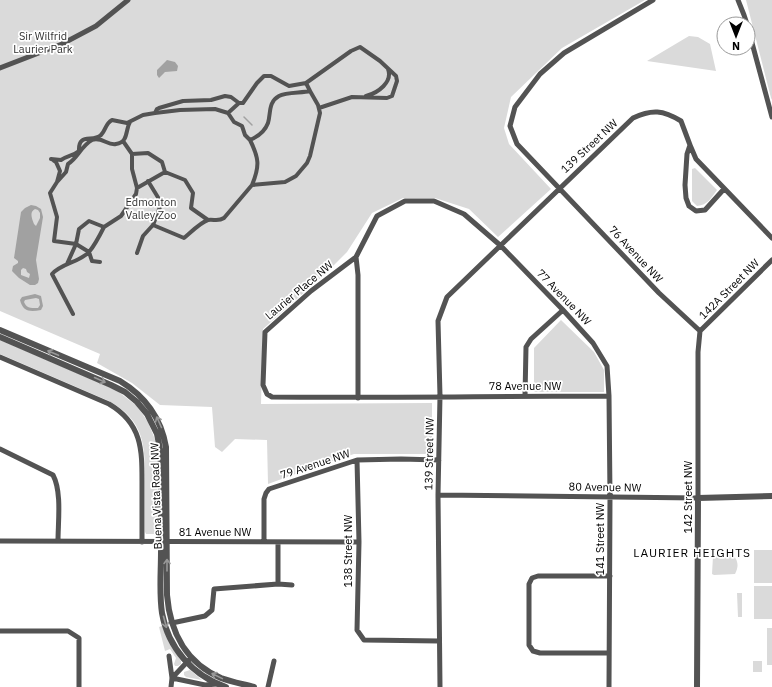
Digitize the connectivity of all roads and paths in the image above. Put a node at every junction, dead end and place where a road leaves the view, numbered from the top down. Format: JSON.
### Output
{"nodes":[{"id":1,"x":128,"y":0,"type":"edge"},
{"id":2,"x":653,"y":0,"type":"edge"},
{"id":3,"x":738,"y":0,"type":"edge"},
{"id":4,"x":744,"y":16,"type":"edge"},
{"id":5,"x":756,"y":56,"type":"edge"},
{"id":6,"x":386,"y":65,"type":"junction"},
{"id":7,"x":0,"y":68,"type":"edge"},
{"id":8,"x":306,"y":83,"type":"junction"},
{"id":9,"x":310,"y":91,"type":"junction"},
{"id":10,"x":362,"y":97,"type":"junction"},
{"id":11,"x":195,"y":100,"type":"junction"},
{"id":12,"x":239,"y":103,"type":"junction"},
{"id":13,"x":319,"y":108,"type":"junction"},
{"id":14,"x":194,"y":110,"type":"junction"},
{"id":15,"x":155,"y":113,"type":"junction"},
{"id":16,"x":228,"y":113,"type":"junction"},
{"id":17,"x":772,"y":117,"type":"edge"},
{"id":18,"x":130,"y":122,"type":"junction"},
{"id":19,"x":95,"y":139,"type":"junction"},
{"id":20,"x":250,"y":140,"type":"junction"},
{"id":21,"x":123,"y":141,"type":"junction"},
{"id":22,"x":690,"y":145,"type":"junction"},
{"id":23,"x":79,"y":151,"type":"junction"},
{"id":24,"x":132,"y":154,"type":"junction"},
{"id":25,"x":165,"y":172,"type":"junction"},
{"id":26,"x":148,"y":181,"type":"junction"},
{"id":27,"x":57,"y":182,"type":"junction"},
{"id":28,"x":252,"y":185,"type":"junction"},
{"id":29,"x":137,"y":188,"type":"junction"},
{"id":30,"x":559,"y":188,"type":"junction"},
{"id":31,"x":724,"y":189,"type":"junction"},
{"id":32,"x":208,"y":220,"type":"junction"},
{"id":33,"x":153,"y":225,"type":"junction"},
{"id":34,"x":104,"y":227,"type":"junction"},
{"id":35,"x":772,"y":238,"type":"edge"},
{"id":36,"x":96,"y":240,"type":"junction"},
{"id":37,"x":101,"y":243,"type":"dead end"},
{"id":38,"x":76,"y":244,"type":"junction"},
{"id":39,"x":501,"y":246,"type":"junction"},
{"id":40,"x":90,"y":252,"type":"junction"},
{"id":41,"x":137,"y":253,"type":"dead end"},
{"id":42,"x":356,"y":257,"type":"junction"},
{"id":43,"x":772,"y":260,"type":"edge"},
{"id":44,"x":100,"y":262,"type":"dead end"},
{"id":45,"x":67,"y":264,"type":"junction"},
{"id":46,"x":563,"y":310,"type":"junction"},
{"id":47,"x":73,"y":314,"type":"dead end"},
{"id":48,"x":0,"y":330,"type":"edge"},
{"id":49,"x":700,"y":331,"type":"junction"},
{"id":50,"x":0,"y":337,"type":"edge"},
{"id":51,"x":0,"y":357,"type":"edge"},
{"id":52,"x":607,"y":366,"type":"joint"},
{"id":53,"x":440,"y":396,"type":"junction"},
{"id":54,"x":526,"y":396,"type":"junction"},
{"id":55,"x":609,"y":396,"type":"junction"},
{"id":56,"x":358,"y":398,"type":"junction"},
{"id":57,"x":2,"y":450,"type":"edge"},
{"id":58,"x":357,"y":460,"type":"junction"},
{"id":59,"x":439,"y":460,"type":"junction"},
{"id":60,"x":438,"y":495,"type":"junction"},
{"id":61,"x":772,"y":496,"type":"edge"},
{"id":62,"x":610,"y":497,"type":"junction"},
{"id":63,"x":698,"y":498,"type":"junction"},
{"id":64,"x":0,"y":541,"type":"edge"},
{"id":65,"x":58,"y":541,"type":"junction"},
{"id":66,"x":142,"y":542,"type":"junction"},
{"id":67,"x":164,"y":542,"type":"junction"},
{"id":68,"x":264,"y":542,"type":"junction"},
{"id":69,"x":278,"y":542,"type":"junction"},
{"id":70,"x":359,"y":542,"type":"junction"},
{"id":71,"x":610,"y":576,"type":"junction"},
{"id":72,"x":278,"y":584,"type":"junction"},
{"id":73,"x":292,"y":585,"type":"dead end"},
{"id":74,"x":172,"y":623,"type":"junction"},
{"id":75,"x":0,"y":631,"type":"edge"},
{"id":76,"x":439,"y":641,"type":"junction"},
{"id":77,"x":609,"y":653,"type":"junction"},
{"id":78,"x":169,"y":656,"type":"dead end"},
{"id":79,"x":192,"y":658,"type":"junction"},
{"id":80,"x":274,"y":661,"type":"dead end"},
{"id":81,"x":187,"y":662,"type":"junction"},
{"id":82,"x":172,"y":678,"type":"junction"},
{"id":83,"x":217,"y":684,"type":"junction"},
{"id":84,"x":79,"y":687,"type":"edge"},
{"id":85,"x":171,"y":687,"type":"edge"},
{"id":86,"x":226,"y":687,"type":"edge"},
{"id":87,"x":254,"y":687,"type":"edge"},
{"id":88,"x":268,"y":687,"type":"edge"},
{"id":89,"x":440,"y":687,"type":"edge"},
{"id":90,"x":609,"y":687,"type":"edge"},
{"id":91,"x":697,"y":687,"type":"edge"}],
"edges":[{"from":1,"to":7,"type":"street"},
{"from":2,"to":30,"type":"street","name":"76 Avenue NW"},
{"from":3,"to":4,"type":"street"},
{"from":5,"to":17,"type":"street"},
{"from":6,"to":8,"type":"street"},
{"from":6,"to":10,"type":"street"},
{"from":6,"to":10,"type":"street"},
{"from":8,"to":9,"type":"street"},
{"from":8,"to":12,"type":"street"},
{"from":9,"to":13,"type":"street"},
{"from":9,"to":20,"type":"street"},
{"from":10,"to":13,"type":"street"},
{"from":11,"to":12,"type":"street"},
{"from":11,"to":14,"type":"street"},
{"from":11,"to":15,"type":"street"},
{"from":12,"to":16,"type":"street"},
{"from":13,"to":28,"type":"street"},
{"from":14,"to":15,"type":"street"},
{"from":14,"to":16,"type":"street"},
{"from":15,"to":18,"type":"street"},
{"from":16,"to":20,"type":"street"},
{"from":18,"to":19,"type":"street"},
{"from":18,"to":21,"type":"street"},
{"from":19,"to":21,"type":"street"},
{"from":19,"to":23,"type":"street"},
{"from":20,"to":28,"type":"street"},
{"from":21,"to":24,"type":"street"},
{"from":22,"to":30,"type":"street","name":"139 Street NW"},
{"from":22,"to":31,"type":"street"},
{"from":22,"to":31,"type":"street"},
{"from":23,"to":27,"type":"street"},
{"from":23,"to":27,"type":"street"},
{"from":24,"to":25,"type":"street"},
{"from":24,"to":29,"type":"street"},
{"from":25,"to":26,"type":"street"},
{"from":25,"to":32,"type":"street"},
{"from":26,"to":29,"type":"street"},
{"from":26,"to":33,"type":"street"},
{"from":27,"to":38,"type":"street"},
{"from":28,"to":32,"type":"street"},
{"from":29,"to":34,"type":"street"},
{"from":30,"to":39,"type":"street","name":"139 Street NW"},
{"from":30,"to":49,"type":"street","name":"76 Avenue NW"},
{"from":31,"to":35,"type":"street"},
{"from":32,"to":33,"type":"street"},
{"from":33,"to":41,"type":"street"},
{"from":34,"to":36,"type":"street"},
{"from":34,"to":38,"type":"street"},
{"from":36,"to":37,"type":"street"},
{"from":36,"to":40,"type":"street"},
{"from":38,"to":40,"type":"street"},
{"from":38,"to":45,"type":"street"},
{"from":39,"to":42,"type":"street","name":"Laurier Place NW"},
{"from":39,"to":46,"type":"street","name":"77 Avenue NW"},
{"from":39,"to":53,"type":"street","name":"139 Street NW"},
{"from":40,"to":44,"type":"street"},
{"from":40,"to":45,"type":"street"},
{"from":42,"to":56,"type":"street"},
{"from":42,"to":56,"type":"street","name":"Laurier Place NW"},
{"from":43,"to":49,"type":"street","name":"142A Street NW"},
{"from":45,"to":47,"type":"street"},
{"from":46,"to":52,"type":"street","name":"77 Avenue NW"},
{"from":46,"to":54,"type":"street"},
{"from":67,"to":48,"type":"street","name":"Buena Vista Road NW","one_way":true},
{"from":49,"to":63,"type":"street","name":"142 Street NW"},
{"from":50,"to":67,"type":"street","name":"Buena Vista Road NW","one_way":true},
{"from":51,"to":66,"type":"street","name":"Buena Vista Road NW"},
{"from":52,"to":55,"type":"street","name":"141 Street NW"},
{"from":53,"to":54,"type":"street","name":"78 Avenue NW"},
{"from":53,"to":56,"type":"street","name":"Laurier Place NW"},
{"from":53,"to":59,"type":"street","name":"139 Street NW"},
{"from":54,"to":55,"type":"street","name":"78 Avenue NW"},
{"from":55,"to":62,"type":"street","name":"141 Street NW"},
{"from":57,"to":65,"type":"street"},
{"from":58,"to":59,"type":"street","name":"79 Avenue NW"},
{"from":58,"to":68,"type":"street","name":"79 Avenue NW"},
{"from":58,"to":70,"type":"street","name":"138 Street NW"},
{"from":59,"to":60,"type":"street","name":"139 Street NW"},
{"from":60,"to":62,"type":"street","name":"80 Avenue NW"},
{"from":60,"to":76,"type":"street","name":"139 Street NW"},
{"from":61,"to":63,"type":"street","name":"80 Avenue NW"},
{"from":62,"to":63,"type":"street","name":"80 Avenue NW"},
{"from":62,"to":71,"type":"street","name":"141 Street NW"},
{"from":63,"to":91,"type":"street","name":"142 Street NW"},
{"from":64,"to":65,"type":"street","name":"81 Avenue NW"},
{"from":65,"to":66,"type":"street","name":"81 Avenue NW"},
{"from":66,"to":67,"type":"street","name":"81 Avenue NW"},
{"from":67,"to":68,"type":"street","name":"81 Avenue NW"},
{"from":74,"to":67,"type":"street","name":"Buena Vista Road NW","one_way":true},
{"from":67,"to":81,"type":"street","name":"Buena Vista Road NW","one_way":true},
{"from":68,"to":69,"type":"street","name":"81 Avenue NW"},
{"from":69,"to":70,"type":"street","name":"81 Avenue NW"},
{"from":69,"to":72,"type":"street"},
{"from":70,"to":76,"type":"street","name":"138 Street NW"},
{"from":71,"to":77,"type":"street","name":"141 Street NW"},
{"from":71,"to":77,"type":"street"},
{"from":72,"to":73,"type":"street"},
{"from":72,"to":74,"type":"street"},
{"from":74,"to":79,"type":"street","name":"Buena Vista Road NW"},
{"from":75,"to":84,"type":"street"},
{"from":76,"to":89,"type":"street","name":"139 Street NW"},
{"from":77,"to":90,"type":"street","name":"141 Street NW"},
{"from":78,"to":82,"type":"street"},
{"from":79,"to":81,"type":"street"},
{"from":87,"to":79,"type":"street","name":"Buena Vista Road NW","one_way":true},
{"from":80,"to":88,"type":"street"},
{"from":81,"to":82,"type":"street"},
{"from":81,"to":83,"type":"street","name":"Buena Vista Road NW"},
{"from":82,"to":83,"type":"street"},
{"from":82,"to":85,"type":"street"},
{"from":83,"to":86,"type":"street","name":"Buena Vista Road NW"}]}
